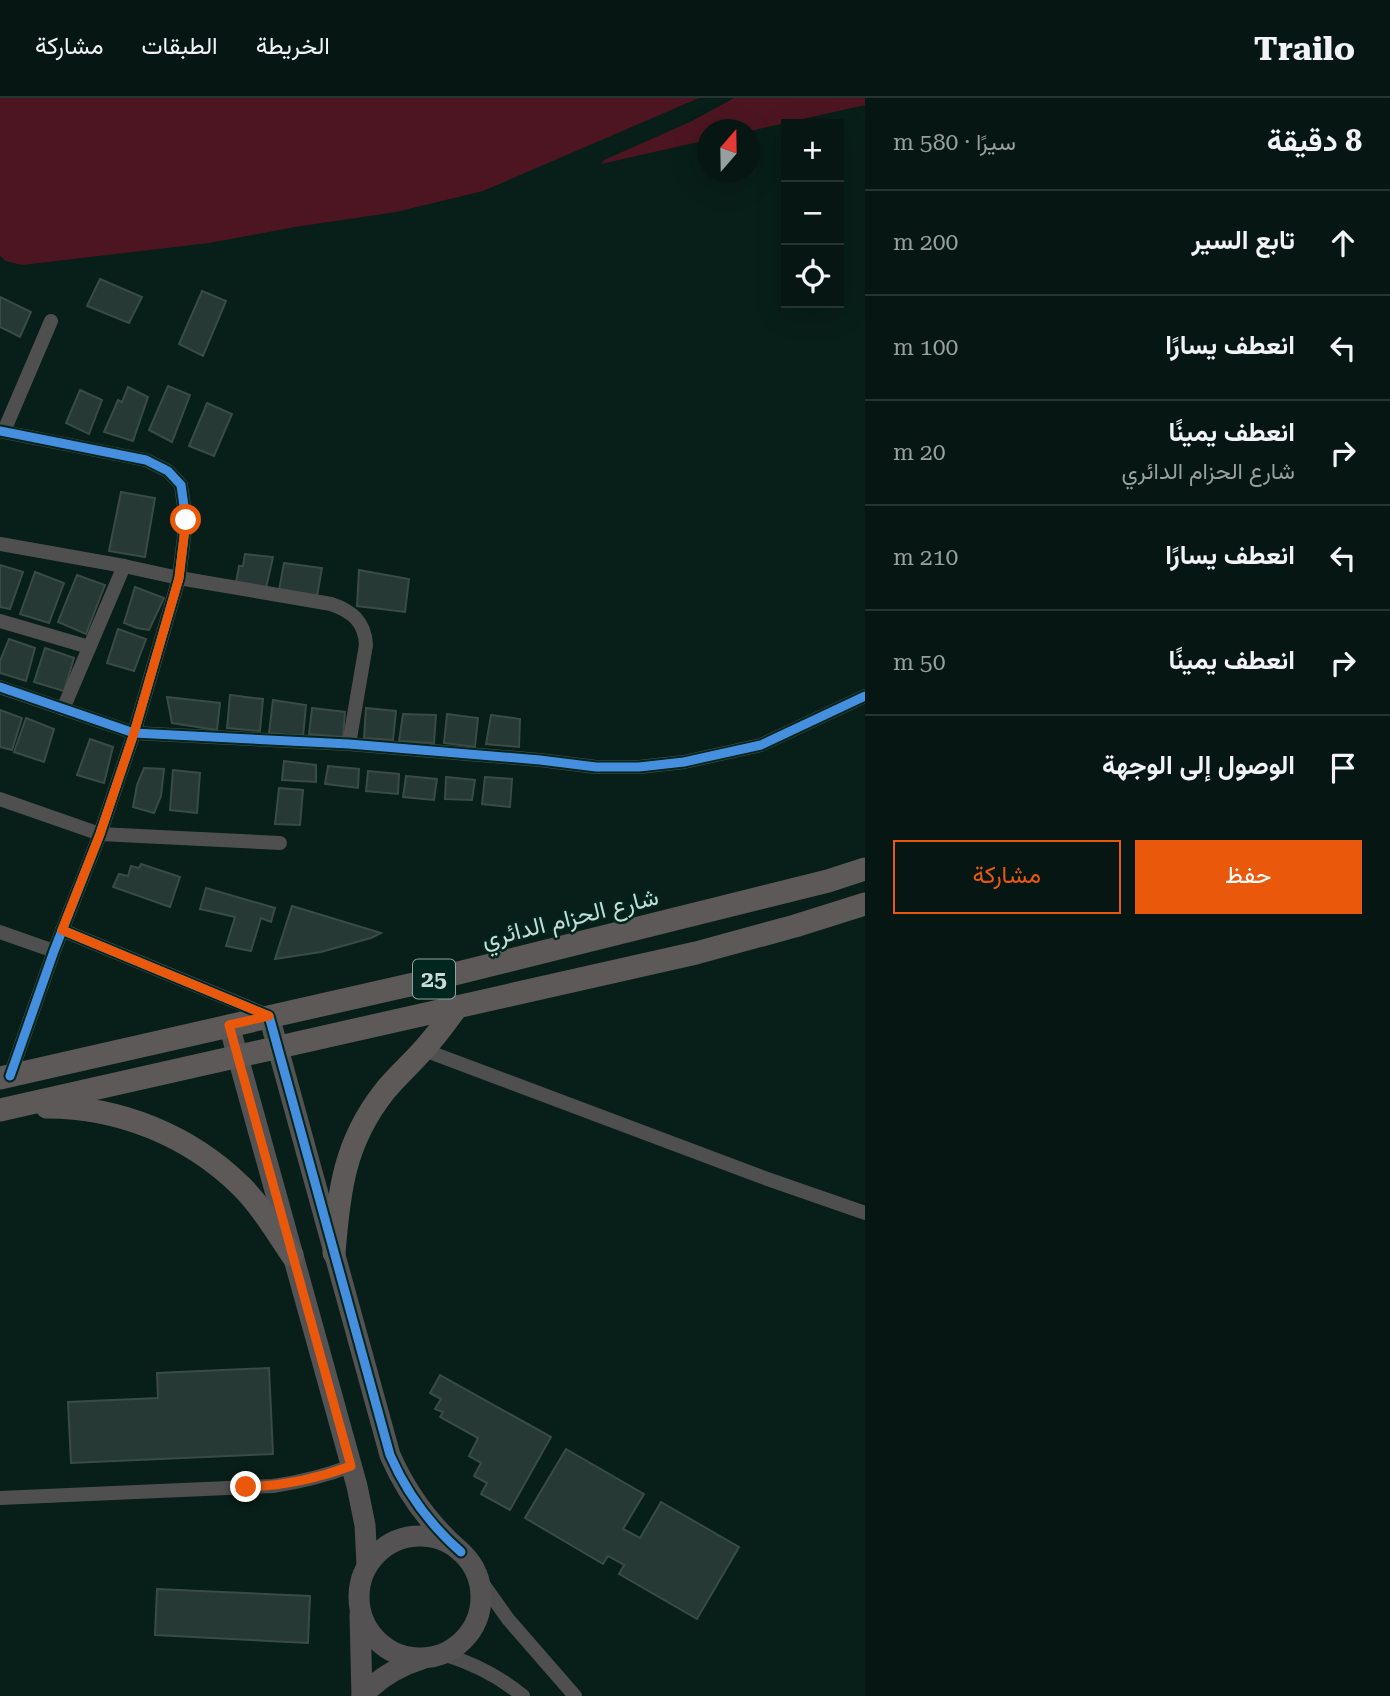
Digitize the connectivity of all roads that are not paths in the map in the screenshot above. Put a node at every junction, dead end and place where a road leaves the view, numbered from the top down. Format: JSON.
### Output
{"nodes":[{"id":1,"x":51,"y":321,"type":"dead end"},
{"id":2,"x":2,"y":431,"type":"edge"},
{"id":3,"x":0,"y":544,"type":"edge"},
{"id":4,"x":124,"y":566,"type":"junction"},
{"id":5,"x":179,"y":578,"type":"junction"},
{"id":6,"x":0,"y":621,"type":"edge"},
{"id":7,"x":89,"y":646,"type":"junction"},
{"id":8,"x":0,"y":687,"type":"edge"},
{"id":9,"x":865,"y":696,"type":"edge"},
{"id":10,"x":62,"y":709,"type":"junction"},
{"id":11,"x":134,"y":733,"type":"junction"},
{"id":12,"x":349,"y":744,"type":"junction"},
{"id":13,"x":0,"y":799,"type":"edge"},
{"id":14,"x":100,"y":834,"type":"junction"},
{"id":15,"x":279,"y":843,"type":"dead end"},
{"id":16,"x":865,"y":869,"type":"edge"},
{"id":17,"x":865,"y":904,"type":"edge"},
{"id":18,"x":62,"y":930,"type":"junction"},
{"id":19,"x":0,"y":932,"type":"edge"},
{"id":20,"x":54,"y":951,"type":"junction"},
{"id":21,"x":457,"y":1007,"type":"junction"},
{"id":22,"x":269,"y":1016,"type":"junction"},
{"id":23,"x":229,"y":1025,"type":"junction"},
{"id":24,"x":278,"y":1048,"type":"junction"},
{"id":25,"x":424,"y":1050,"type":"junction"},
{"id":26,"x":237,"y":1056,"type":"junction"},
{"id":27,"x":5,"y":1077,"type":"edge"},
{"id":28,"x":8,"y":1108,"type":"edge"},
{"id":29,"x":865,"y":1213,"type":"edge"},
{"id":30,"x":334,"y":1253,"type":"junction"},
{"id":31,"x":292,"y":1255,"type":"junction"},
{"id":32,"x":351,"y":1466,"type":"junction"},
{"id":33,"x":0,"y":1498,"type":"edge"},
{"id":34,"x":461,"y":1552,"type":"junction"},
{"id":35,"x":367,"y":1565,"type":"junction"},
{"id":36,"x":478,"y":1577,"type":"junction"},
{"id":37,"x":360,"y":1610,"type":"junction"},
{"id":38,"x":436,"y":1656,"type":"junction"},
{"id":39,"x":523,"y":1696,"type":"edge"},
{"id":40,"x":575,"y":1696,"type":"edge"}],
"edges":[{"from":1,"to":2,"type":"street"},
{"from":2,"to":5,"type":"street"},
{"from":3,"to":4,"type":"street"},
{"from":4,"to":5,"type":"street"},
{"from":4,"to":7,"type":"street"},
{"from":5,"to":11,"type":"street"},
{"from":5,"to":12,"type":"street"},
{"from":6,"to":7,"type":"street"},
{"from":7,"to":10,"type":"street"},
{"from":8,"to":10,"type":"street"},
{"from":9,"to":12,"type":"street"},
{"from":10,"to":11,"type":"street"},
{"from":11,"to":12,"type":"street"},
{"from":11,"to":14,"type":"street"},
{"from":13,"to":14,"type":"street"},
{"from":14,"to":15,"type":"street"},
{"from":14,"to":18,"type":"street"},
{"from":16,"to":22,"type":"main road","name":"شارع الحزام الدائري","number":"25"},
{"from":17,"to":21,"type":"main road","number":"25"},
{"from":18,"to":20,"type":"street"},
{"from":18,"to":22,"type":"street"},
{"from":19,"to":20,"type":"street"},
{"from":20,"to":27,"type":"street"},
{"from":21,"to":24,"type":"main road","number":"25"},
{"from":21,"to":25,"type":"main road"},
{"from":22,"to":23,"type":"main road","name":"شارع الحزام الدائري","number":"25"},
{"from":22,"to":24,"type":"street"},
{"from":23,"to":26,"type":"street"},
{"from":23,"to":27,"type":"main road","name":"شارع الحزام الدائري","number":"25"},
{"from":24,"to":26,"type":"main road","number":"25"},
{"from":24,"to":30,"type":"street"},
{"from":25,"to":29,"type":"street"},
{"from":25,"to":30,"type":"main road"},
{"from":26,"to":28,"type":"main road","number":"25"},
{"from":26,"to":31,"type":"street"},
{"from":28,"to":31,"type":"main road"},
{"from":30,"to":34,"type":"street"},
{"from":31,"to":32,"type":"street"},
{"from":32,"to":33,"type":"street"},
{"from":32,"to":35,"type":"street"},
{"from":34,"to":35,"type":"street"},
{"from":34,"to":36,"type":"street"},
{"from":35,"to":37,"type":"street"},
{"from":36,"to":38,"type":"street"},
{"from":36,"to":40,"type":"street"},
{"from":37,"to":38,"type":"street"},
{"from":37,"to":38,"type":"street"},
{"from":38,"to":39,"type":"street"}]}
